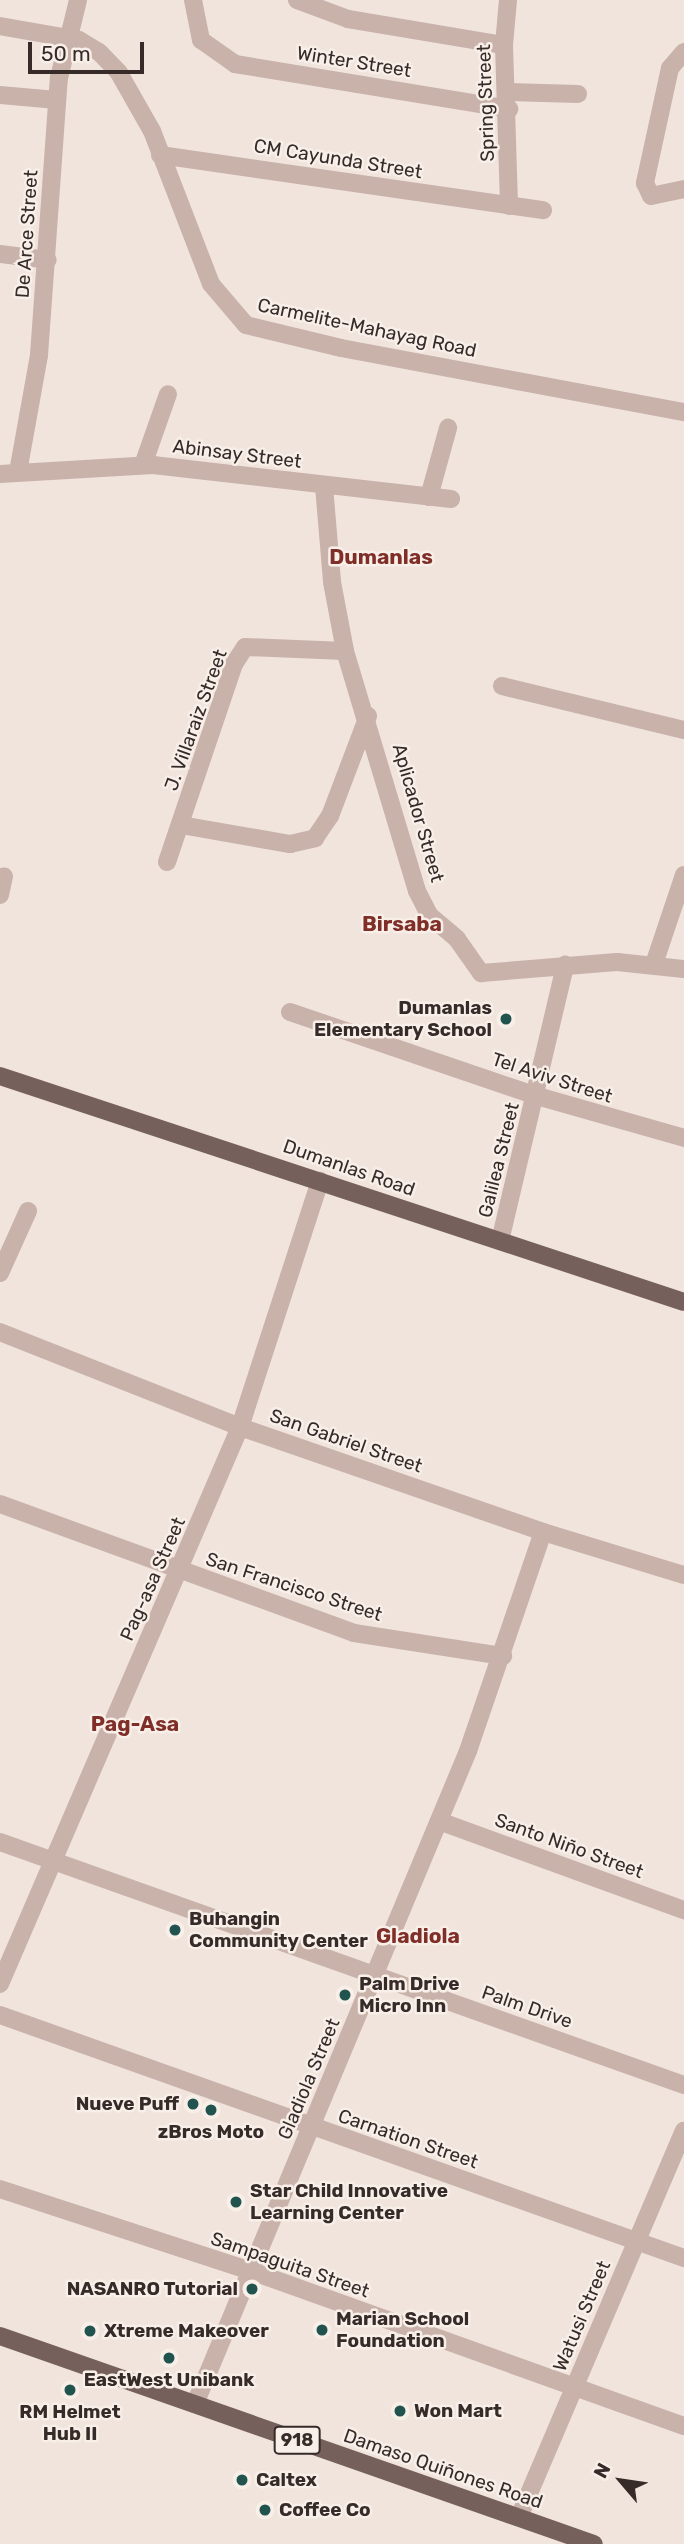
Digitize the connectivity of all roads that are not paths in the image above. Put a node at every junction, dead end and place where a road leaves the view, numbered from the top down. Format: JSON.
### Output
{"nodes":[{"id":1,"x":78,"y":0,"type":"edge"},
{"id":2,"x":193,"y":0,"type":"edge"},
{"id":3,"x":297,"y":0,"type":"edge"},
{"id":4,"x":508,"y":0,"type":"edge"},
{"id":5,"x":0,"y":26,"type":"edge"},
{"id":6,"x":67,"y":36,"type":"junction"},
{"id":7,"x":503,"y":45,"type":"junction"},
{"id":8,"x":684,"y":52,"type":"edge"},
{"id":9,"x":578,"y":94,"type":"dead end"},
{"id":10,"x":0,"y":95,"type":"edge"},
{"id":11,"x":57,"y":100,"type":"junction"},
{"id":12,"x":509,"y":101,"type":"junction"},
{"id":13,"x":160,"y":155,"type":"junction"},
{"id":14,"x":684,"y":190,"type":"edge"},
{"id":15,"x":509,"y":206,"type":"junction"},
{"id":16,"x":543,"y":211,"type":"dead end"},
{"id":17,"x":0,"y":254,"type":"edge"},
{"id":18,"x":48,"y":260,"type":"junction"},
{"id":19,"x":168,"y":394,"type":"dead end"},
{"id":20,"x":684,"y":412,"type":"edge"},
{"id":21,"x":448,"y":428,"type":"dead end"},
{"id":22,"x":142,"y":465,"type":"junction"},
{"id":23,"x":9,"y":473,"type":"edge"},
{"id":24,"x":324,"y":486,"type":"junction"},
{"id":25,"x":429,"y":497,"type":"junction"},
{"id":26,"x":451,"y":499,"type":"dead end"},
{"id":27,"x":345,"y":651,"type":"junction"},
{"id":28,"x":502,"y":686,"type":"dead end"},
{"id":29,"x":368,"y":716,"type":"junction"},
{"id":30,"x":684,"y":730,"type":"edge"},
{"id":31,"x":181,"y":825,"type":"junction"},
{"id":32,"x":167,"y":862,"type":"dead end"},
{"id":33,"x":684,"y":875,"type":"edge"},
{"id":34,"x":4,"y":876,"type":"dead end"},
{"id":35,"x":0,"y":895,"type":"edge"},
{"id":36,"x":654,"y":964,"type":"junction"},
{"id":37,"x":565,"y":965,"type":"junction"},
{"id":38,"x":684,"y":970,"type":"edge"},
{"id":39,"x":290,"y":1012,"type":"dead end"},
{"id":40,"x":0,"y":1076,"type":"edge"},
{"id":41,"x":537,"y":1096,"type":"junction"},
{"id":42,"x":684,"y":1138,"type":"edge"},
{"id":43,"x":320,"y":1181,"type":"junction"},
{"id":44,"x":28,"y":1211,"type":"dead end"},
{"id":45,"x":500,"y":1241,"type":"junction"},
{"id":46,"x":0,"y":1273,"type":"edge"},
{"id":47,"x":684,"y":1302,"type":"edge"},
{"id":48,"x":0,"y":1332,"type":"edge"},
{"id":49,"x":240,"y":1427,"type":"junction"},
{"id":50,"x":0,"y":1504,"type":"edge"},
{"id":51,"x":543,"y":1532,"type":"junction"},
{"id":52,"x":180,"y":1572,"type":"junction"},
{"id":53,"x":684,"y":1575,"type":"edge"},
{"id":54,"x":503,"y":1656,"type":"junction"},
{"id":55,"x":439,"y":1821,"type":"junction"},
{"id":56,"x":0,"y":1842,"type":"edge"},
{"id":57,"x":50,"y":1860,"type":"junction"},
{"id":58,"x":684,"y":1910,"type":"edge"},
{"id":59,"x":374,"y":1976,"type":"junction"},
{"id":60,"x":0,"y":1984,"type":"edge"},
{"id":61,"x":0,"y":2015,"type":"edge"},
{"id":62,"x":684,"y":2085,"type":"edge"},
{"id":63,"x":311,"y":2128,"type":"junction"},
{"id":64,"x":684,"y":2131,"type":"edge"},
{"id":65,"x":0,"y":2189,"type":"edge"},
{"id":66,"x":636,"y":2242,"type":"junction"},
{"id":67,"x":684,"y":2258,"type":"edge"},
{"id":68,"x":248,"y":2270,"type":"junction"},
{"id":69,"x":0,"y":2336,"type":"edge"},
{"id":70,"x":573,"y":2389,"type":"junction"},
{"id":71,"x":195,"y":2404,"type":"junction"},
{"id":72,"x":684,"y":2426,"type":"edge"},
{"id":73,"x":519,"y":2517,"type":"junction"},
{"id":74,"x":594,"y":2544,"type":"edge"}],
"edges":[{"from":1,"to":6,"type":"street","name":"De Arce Street"},
{"from":2,"to":12,"type":"street","name":"Winter Street"},
{"from":3,"to":7,"type":"street"},
{"from":4,"to":7,"type":"street","name":"Spring Street"},
{"from":5,"to":6,"type":"street","name":"Carmelite-Mahayag Road"},
{"from":6,"to":11,"type":"street","name":"De Arce Street"},
{"from":6,"to":13,"type":"street","name":"Carmelite-Mahayag Road"},
{"from":7,"to":12,"type":"street","name":"Spring Street"},
{"from":8,"to":14,"type":"street"},
{"from":9,"to":12,"type":"street","name":"Winter Street"},
{"from":10,"to":11,"type":"street"},
{"from":11,"to":18,"type":"street","name":"De Arce Street"},
{"from":12,"to":15,"type":"street","name":"Spring Street"},
{"from":13,"to":15,"type":"street","name":"CM Cayunda Street"},
{"from":13,"to":20,"type":"street","name":"Carmelite-Mahayag Road"},
{"from":15,"to":16,"type":"street","name":"CM Cayunda Street"},
{"from":17,"to":18,"type":"street"},
{"from":18,"to":23,"type":"street","name":"De Arce Street"},
{"from":19,"to":22,"type":"street"},
{"from":21,"to":25,"type":"street"},
{"from":22,"to":23,"type":"street","name":"Abinsay Street"},
{"from":22,"to":24,"type":"street","name":"Abinsay Street"},
{"from":24,"to":25,"type":"street","name":"Abinsay Street"},
{"from":24,"to":27,"type":"street","name":"Aplicador Street"},
{"from":25,"to":26,"type":"street","name":"Abinsay Street"},
{"from":27,"to":29,"type":"street","name":"Aplicador Street"},
{"from":27,"to":31,"type":"street","name":"J. Villaraiz Street"},
{"from":28,"to":30,"type":"street"},
{"from":29,"to":31,"type":"street"},
{"from":29,"to":37,"type":"street","name":"Aplicador Street"},
{"from":31,"to":32,"type":"street","name":"J. Villaraiz Street"},
{"from":33,"to":36,"type":"street"},
{"from":34,"to":35,"type":"street"},
{"from":36,"to":37,"type":"street","name":"Aplicador Street"},
{"from":36,"to":38,"type":"street","name":"Aplicador Street"},
{"from":37,"to":41,"type":"street","name":"Galilea Street"},
{"from":39,"to":41,"type":"street","name":"Tel Aviv Street"},
{"from":40,"to":43,"type":"main road","name":"Dumanlas Road"},
{"from":41,"to":42,"type":"street","name":"Tel Aviv Street"},
{"from":41,"to":45,"type":"street","name":"Galilea Street"},
{"from":43,"to":45,"type":"main road","name":"Dumanlas Road"},
{"from":43,"to":49,"type":"street","name":"Pag-asa Street"},
{"from":44,"to":46,"type":"street"},
{"from":45,"to":47,"type":"main road","name":"Dumanlas Road"},
{"from":48,"to":49,"type":"street","name":"San Gabriel Street"},
{"from":49,"to":51,"type":"street","name":"San Gabriel Street"},
{"from":49,"to":52,"type":"street","name":"Pag-asa Street"},
{"from":50,"to":52,"type":"street","name":"San Francisco Street"},
{"from":51,"to":53,"type":"street","name":"San Gabriel Street"},
{"from":51,"to":54,"type":"street","name":"Gladiola Street"},
{"from":52,"to":54,"type":"street","name":"San Francisco Street"},
{"from":52,"to":57,"type":"street","name":"Pag-asa Street"},
{"from":54,"to":55,"type":"street","name":"Gladiola Street"},
{"from":55,"to":58,"type":"street","name":"Santo Niño Street"},
{"from":55,"to":59,"type":"street","name":"Gladiola Street"},
{"from":56,"to":57,"type":"street","name":"Palm Drive"},
{"from":57,"to":59,"type":"street","name":"Palm Drive"},
{"from":57,"to":60,"type":"street","name":"Pag-asa Street"},
{"from":59,"to":62,"type":"street","name":"Palm Drive"},
{"from":59,"to":63,"type":"street","name":"Gladiola Street"},
{"from":61,"to":63,"type":"street","name":"Carnation Street"},
{"from":63,"to":66,"type":"street","name":"Carnation Street"},
{"from":63,"to":68,"type":"street","name":"Gladiola Street"},
{"from":64,"to":66,"type":"street","name":"Watusi Street"},
{"from":65,"to":68,"type":"street","name":"Sampaguita Street"},
{"from":66,"to":67,"type":"street","name":"Carnation Street"},
{"from":66,"to":70,"type":"street","name":"Watusi Street"},
{"from":68,"to":70,"type":"street","name":"Sampaguita Street"},
{"from":68,"to":71,"type":"street","name":"Gladiola Street"},
{"from":69,"to":71,"type":"main road","name":"Damaso Quiñones Road","number":"918"},
{"from":70,"to":72,"type":"street","name":"Sampaguita Street"},
{"from":70,"to":73,"type":"street","name":"Watusi Street"},
{"from":71,"to":73,"type":"main road","name":"Damaso Quiñones Road","number":"918"},
{"from":73,"to":74,"type":"main road","name":"Damaso Quiñones Road","number":"918"}]}
